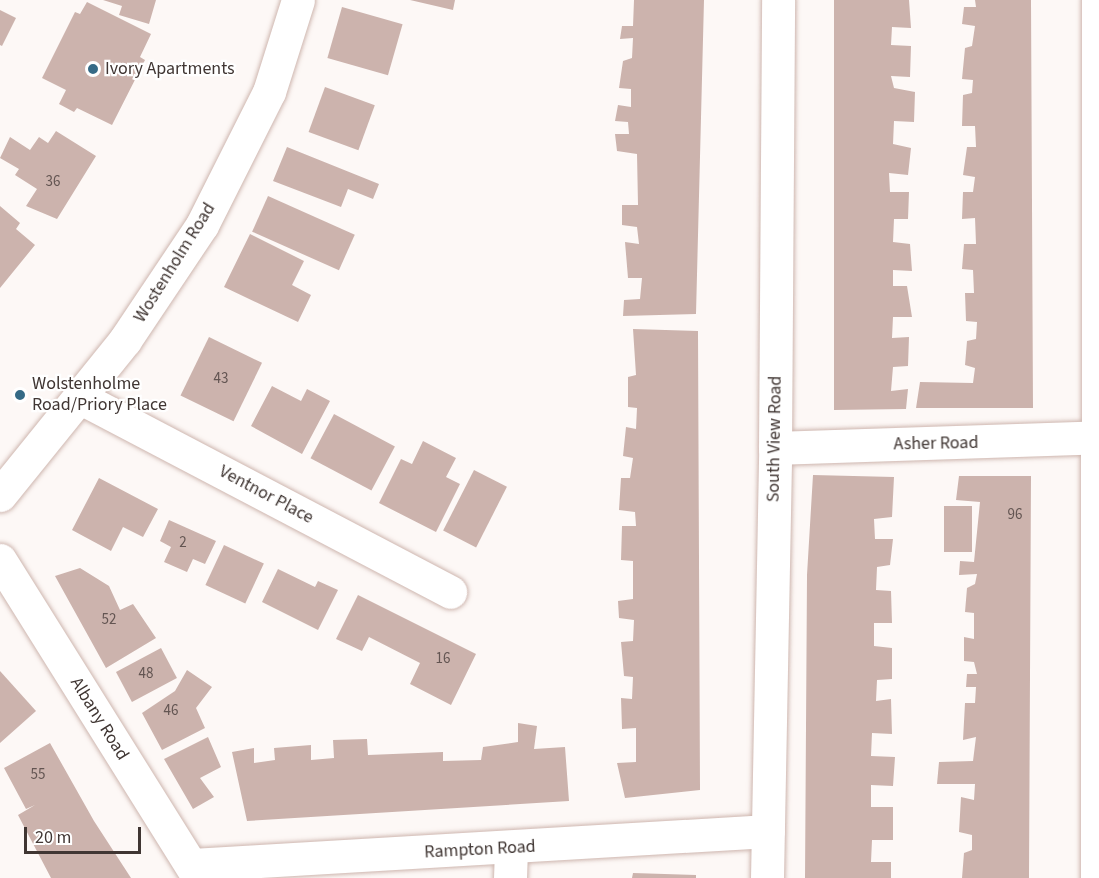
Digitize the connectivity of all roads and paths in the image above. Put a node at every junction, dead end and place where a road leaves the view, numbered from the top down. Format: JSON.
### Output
{"nodes":[{"id":1,"x":298,"y":0,"type":"edge"},
{"id":2,"x":778,"y":0,"type":"edge"},
{"id":3,"x":1098,"y":0,"type":"edge"},
{"id":4,"x":81,"y":398,"type":"junction"},
{"id":5,"x":1098,"y":438,"type":"edge"},
{"id":6,"x":776,"y":448,"type":"junction"},
{"id":7,"x":0,"y":495,"type":"edge"},
{"id":8,"x":0,"y":560,"type":"edge"},
{"id":9,"x":450,"y":592,"type":"dead end"},
{"id":10,"x":768,"y":831,"type":"junction"},
{"id":11,"x":511,"y":864,"type":"edge"},
{"id":12,"x":195,"y":872,"type":"edge"},
{"id":13,"x":767,"y":878,"type":"edge"},
{"id":14,"x":1097,"y":878,"type":"edge"}],
"edges":[{"from":1,"to":4,"type":"street","name":"Wostenholm Road"},
{"from":2,"to":6,"type":"street","name":"South View Road"},
{"from":3,"to":5,"type":"street"},
{"from":4,"to":7,"type":"street","name":"Wostenholm Road"},
{"from":4,"to":9,"type":"street","name":"Ventnor Place"},
{"from":5,"to":6,"type":"street","name":"Asher Road"},
{"from":5,"to":14,"type":"street"},
{"from":6,"to":10,"type":"street","name":"South View Road"},
{"from":8,"to":12,"type":"street","name":"Albany Road"},
{"from":10,"to":11,"type":"street","name":"Rampton Road"},
{"from":10,"to":13,"type":"street","name":"South View Road"},
{"from":11,"to":12,"type":"street","name":"Rampton Road"}]}
